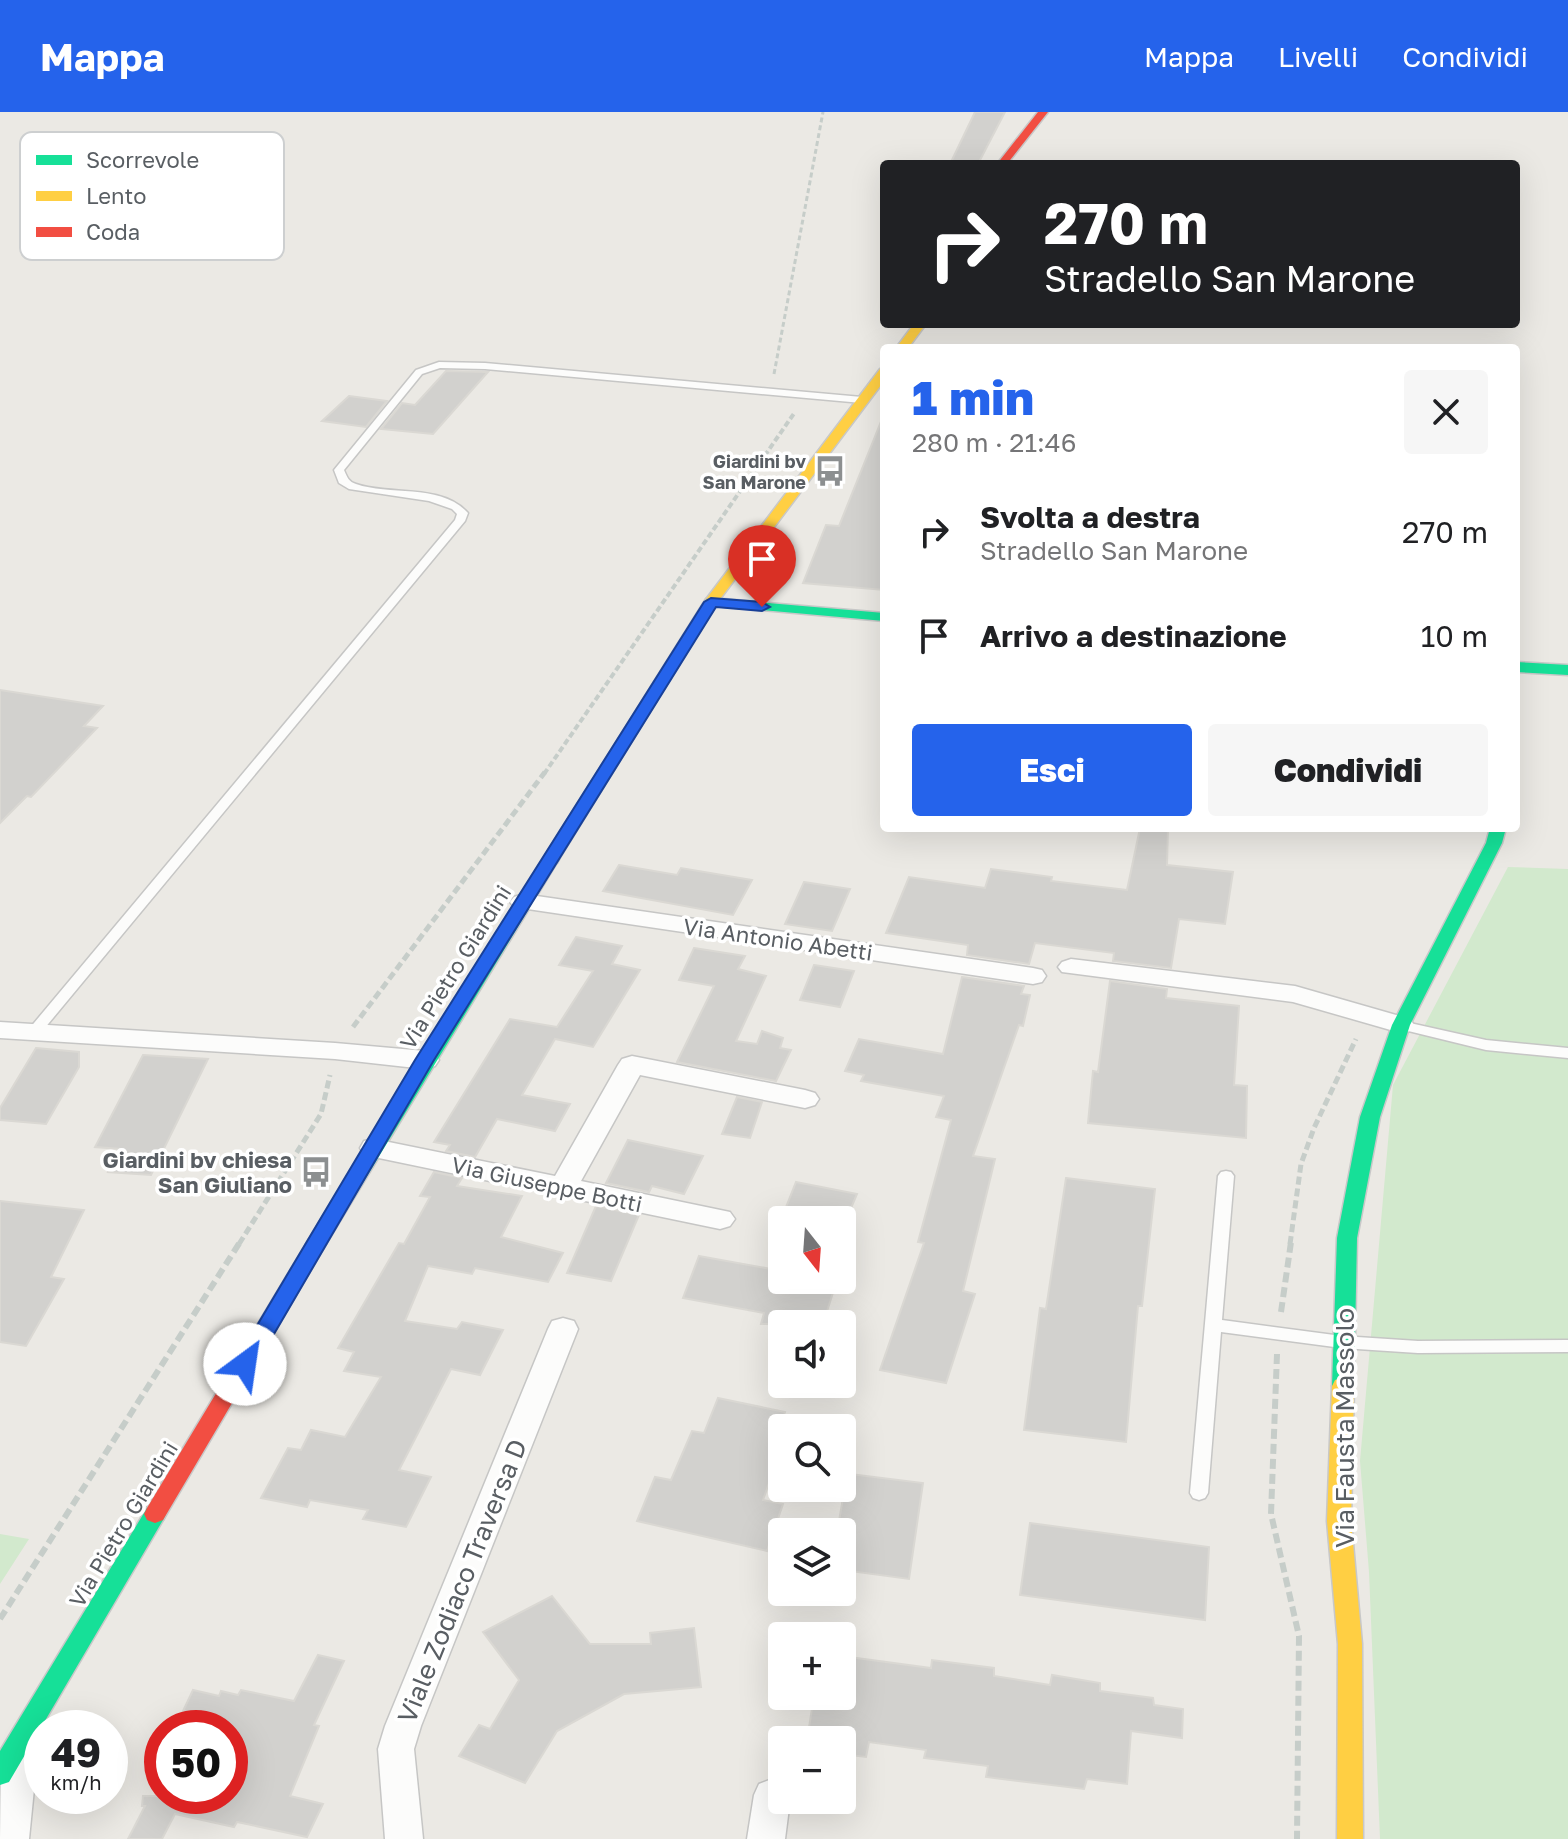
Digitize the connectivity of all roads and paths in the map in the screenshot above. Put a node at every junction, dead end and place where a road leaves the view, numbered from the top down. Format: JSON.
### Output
{"nodes":[{"id":1,"x":823,"y":112,"type":"edge"},
{"id":2,"x":1043,"y":112,"type":"edge"},
{"id":3,"x":1005,"y":160,"type":"edge"},
{"id":4,"x":880,"y":377,"type":"edge"},
{"id":5,"x":807,"y":394,"type":"junction"},
{"id":6,"x":862,"y":400,"type":"junction"},
{"id":7,"x":711,"y":602,"type":"junction"},
{"id":8,"x":880,"y":617,"type":"edge"},
{"id":9,"x":1520,"y":667,"type":"edge"},
{"id":10,"x":1568,"y":670,"type":"edge"},
{"id":11,"x":1497,"y":832,"type":"edge"},
{"id":12,"x":523,"y":902,"type":"junction"},
{"id":13,"x":1071,"y":967,"type":"dead end"},
{"id":14,"x":1033,"y":976,"type":"dead end"},
{"id":15,"x":1401,"y":1025,"type":"junction"},
{"id":16,"x":0,"y":1030,"type":"edge"},
{"id":17,"x":34,"y":1032,"type":"junction"},
{"id":18,"x":335,"y":1051,"type":"junction"},
{"id":19,"x":1568,"y":1053,"type":"edge"},
{"id":20,"x":425,"y":1060,"type":"junction"},
{"id":21,"x":805,"y":1099,"type":"dead end"},
{"id":22,"x":374,"y":1148,"type":"junction"},
{"id":23,"x":1226,"y":1176,"type":"dead end"},
{"id":24,"x":563,"y":1187,"type":"junction"},
{"id":25,"x":720,"y":1219,"type":"dead end"},
{"id":26,"x":1213,"y":1325,"type":"junction"},
{"id":27,"x":563,"y":1329,"type":"dead end"},
{"id":28,"x":1342,"y":1342,"type":"junction"},
{"id":29,"x":1568,"y":1346,"type":"edge"},
{"id":30,"x":1199,"y":1493,"type":"dead end"},
{"id":31,"x":0,"y":1619,"type":"edge"},
{"id":32,"x":20,"y":1743,"type":"junction"},
{"id":33,"x":0,"y":1774,"type":"edge"},
{"id":34,"x":769,"y":1814,"type":"edge"},
{"id":35,"x":10,"y":1839,"type":"edge"},
{"id":36,"x":404,"y":1839,"type":"edge"},
{"id":37,"x":766,"y":1839,"type":"edge"},
{"id":38,"x":1350,"y":1839,"type":"edge"}],
"edges":[{"from":1,"to":5,"type":"path"},
{"from":2,"to":3,"type":"main road"},
{"from":4,"to":6,"type":"main road","name":"Via Pietro Giardini"},
{"from":5,"to":6,"type":"lane"},
{"from":5,"to":17,"type":"lane"},
{"from":5,"to":18,"type":"path"},
{"from":6,"to":7,"type":"main road","name":"Via Pietro Giardini"},
{"from":7,"to":8,"type":"main road"},
{"from":7,"to":12,"type":"main road","name":"Via Pietro Giardini"},
{"from":9,"to":10,"type":"main road"},
{"from":11,"to":15,"type":"main road","name":"Via Fausta Massolo"},
{"from":12,"to":14,"type":"street","name":"Via Antonio Abetti"},
{"from":12,"to":20,"type":"main road","name":"Via Pietro Giardini"},
{"from":13,"to":15,"type":"street"},
{"from":15,"to":19,"type":"lane"},
{"from":15,"to":28,"type":"main road","name":"Via Fausta Massolo"},
{"from":16,"to":17,"type":"street"},
{"from":17,"to":18,"type":"street"},
{"from":18,"to":20,"type":"street"},
{"from":18,"to":31,"type":"path"},
{"from":20,"to":22,"type":"main road","name":"Via Pietro Giardini"},
{"from":21,"to":24,"type":"street"},
{"from":22,"to":24,"type":"street","name":"Via Giuseppe Botti"},
{"from":22,"to":32,"type":"main road","name":"Via Pietro Giardini"},
{"from":23,"to":26,"type":"lane"},
{"from":24,"to":25,"type":"street","name":"Via Giuseppe Botti"},
{"from":26,"to":28,"type":"lane"},
{"from":26,"to":30,"type":"lane"},
{"from":27,"to":36,"type":"street","name":"Viale Zodiaco Traversa D"},
{"from":28,"to":29,"type":"lane"},
{"from":28,"to":38,"type":"main road","name":"Via Fausta Massolo"},
{"from":32,"to":33,"type":"main road","name":"Via Pietro Giardini"},
{"from":32,"to":35,"type":"street"},
{"from":34,"to":37,"type":"street"}]}
